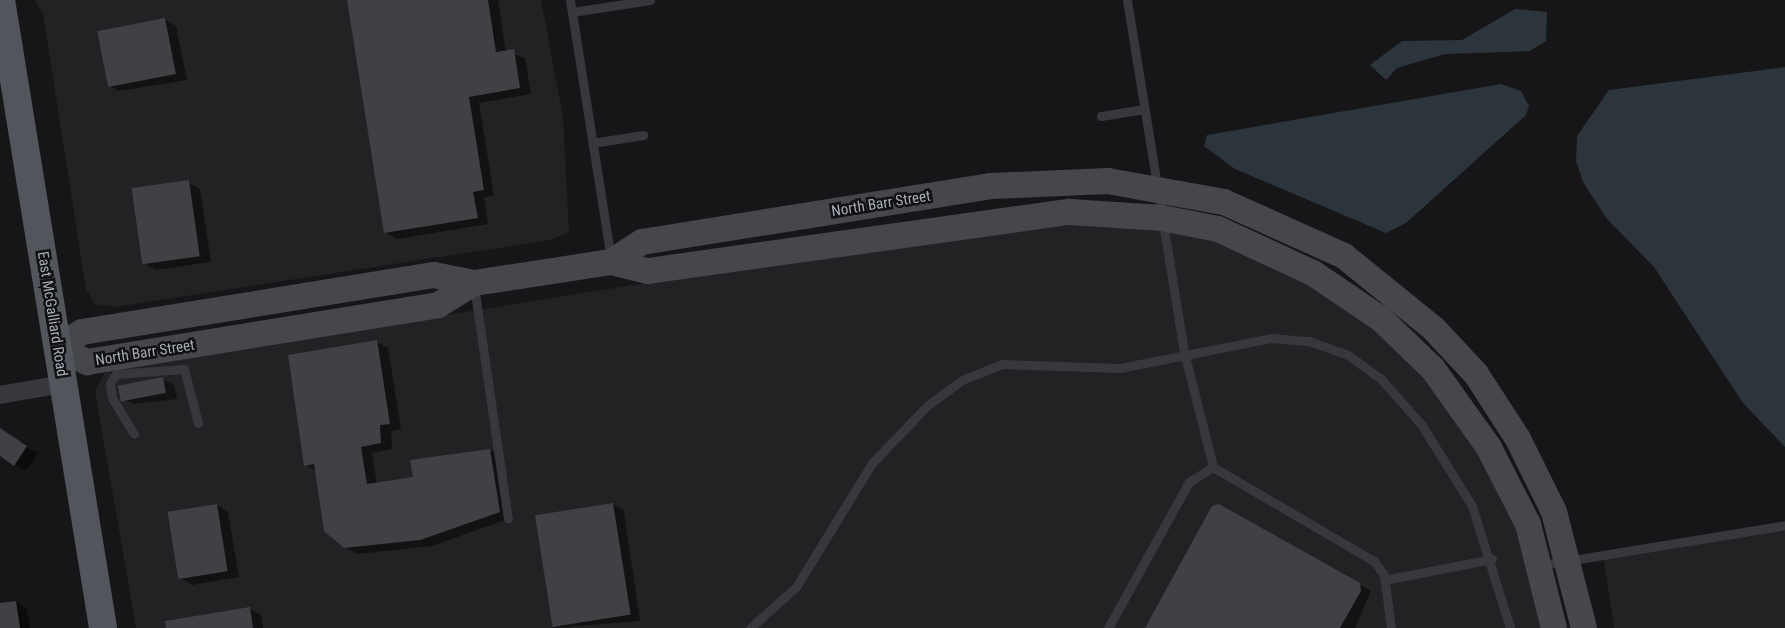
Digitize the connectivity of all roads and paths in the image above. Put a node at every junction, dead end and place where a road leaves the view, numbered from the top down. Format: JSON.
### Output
{"nodes":[{"id":1,"x":1,"y":0,"type":"edge"},
{"id":2,"x":570,"y":0,"type":"edge"},
{"id":3,"x":650,"y":0,"type":"edge"},
{"id":4,"x":1127,"y":0,"type":"edge"},
{"id":5,"x":572,"y":12,"type":"junction"},
{"id":6,"x":1144,"y":109,"type":"junction"},
{"id":7,"x":1101,"y":116,"type":"dead end"},
{"id":8,"x":643,"y":135,"type":"dead end"},
{"id":9,"x":592,"y":143,"type":"junction"},
{"id":10,"x":1157,"y":188,"type":"junction"},
{"id":11,"x":1162,"y":218,"type":"junction"},
{"id":12,"x":611,"y":262,"type":"junction"},
{"id":13,"x":474,"y":283,"type":"junction"},
{"id":14,"x":57,"y":347,"type":"junction"},
{"id":15,"x":1184,"y":352,"type":"junction"},
{"id":16,"x":63,"y":384,"type":"junction"},
{"id":17,"x":0,"y":395,"type":"edge"},
{"id":18,"x":198,"y":423,"type":"dead end"},
{"id":19,"x":134,"y":434,"type":"dead end"},
{"id":20,"x":1213,"y":466,"type":"junction"},
{"id":21,"x":508,"y":519,"type":"dead end"},
{"id":22,"x":1785,"y":525,"type":"edge"},
{"id":23,"x":1492,"y":559,"type":"junction"},
{"id":24,"x":1570,"y":559,"type":"junction"},
{"id":25,"x":1542,"y":565,"type":"junction"},
{"id":26,"x":1384,"y":580,"type":"junction"},
{"id":27,"x":103,"y":628,"type":"edge"},
{"id":28,"x":750,"y":628,"type":"edge"},
{"id":29,"x":1108,"y":628,"type":"edge"},
{"id":30,"x":1391,"y":628,"type":"edge"},
{"id":31,"x":1510,"y":628,"type":"edge"},
{"id":32,"x":1554,"y":628,"type":"edge"},
{"id":33,"x":1584,"y":628,"type":"edge"}],
"edges":[{"from":1,"to":14,"type":"main road","name":"East McGalliard Road"},
{"from":2,"to":5,"type":"lane"},
{"from":3,"to":5,"type":"lane"},
{"from":4,"to":6,"type":"lane"},
{"from":5,"to":9,"type":"lane"},
{"from":6,"to":7,"type":"lane"},
{"from":6,"to":10,"type":"lane"},
{"from":8,"to":9,"type":"lane"},
{"from":9,"to":12,"type":"lane"},
{"from":10,"to":11,"type":"lane"},
{"from":10,"to":12,"type":"street","name":"North Barr Street"},
{"from":10,"to":24,"type":"street","name":"North Barr Street"},
{"from":11,"to":12,"type":"street","name":"North Barr Street"},
{"from":11,"to":15,"type":"lane"},
{"from":11,"to":25,"type":"street","name":"North Barr Street"},
{"from":12,"to":13,"type":"street","name":"North Barr Street"},
{"from":13,"to":14,"type":"street","name":"North Barr Street"},
{"from":13,"to":21,"type":"lane"},
{"from":14,"to":16,"type":"main road","name":"East McGalliard Road"},
{"from":15,"to":20,"type":"lane"},
{"from":15,"to":23,"type":"lane"},
{"from":15,"to":28,"type":"lane"},
{"from":16,"to":17,"type":"street"},
{"from":16,"to":27,"type":"main road","name":"East McGalliard Road"},
{"from":18,"to":19,"type":"lane"},
{"from":20,"to":26,"type":"lane"},
{"from":20,"to":29,"type":"lane"},
{"from":22,"to":24,"type":"lane"},
{"from":23,"to":26,"type":"lane"},
{"from":23,"to":31,"type":"lane"},
{"from":24,"to":25,"type":"lane"},
{"from":24,"to":33,"type":"street","name":"North Barr Street"},
{"from":25,"to":32,"type":"street","name":"North Barr Street"},
{"from":26,"to":30,"type":"lane"}]}
